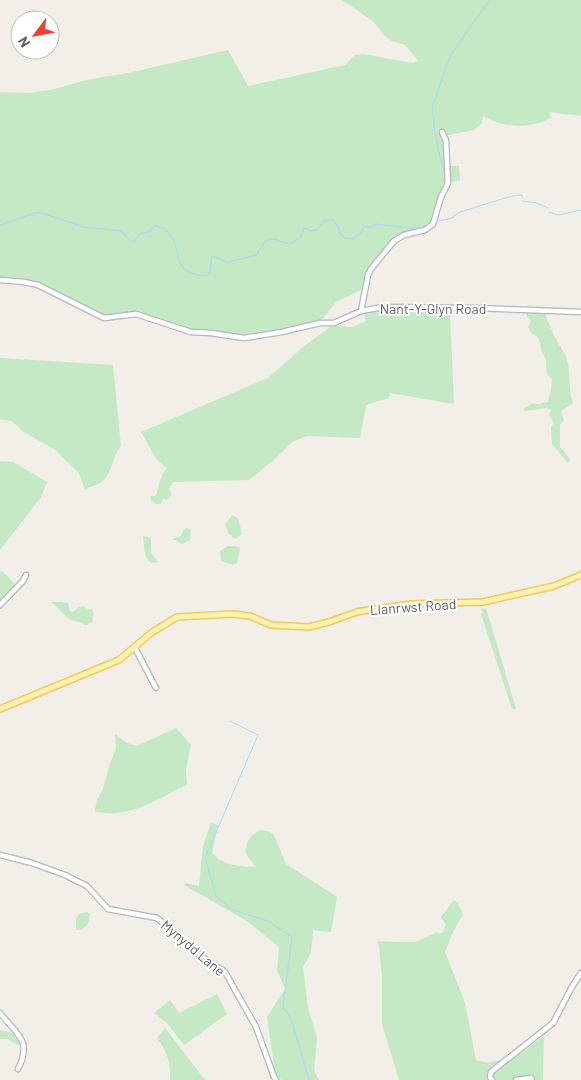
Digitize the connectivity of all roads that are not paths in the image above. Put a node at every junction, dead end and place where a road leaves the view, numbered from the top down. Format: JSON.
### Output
{"nodes":[{"id":1,"x":442,"y":132,"type":"dead end"},
{"id":2,"x":0,"y":280,"type":"edge"},
{"id":3,"x":361,"y":311,"type":"junction"},
{"id":4,"x":581,"y":312,"type":"edge"},
{"id":5,"x":26,"y":574,"type":"dead end"},
{"id":6,"x":581,"y":574,"type":"edge"},
{"id":7,"x":0,"y":605,"type":"edge"},
{"id":8,"x":135,"y":648,"type":"junction"},
{"id":9,"x":156,"y":688,"type":"dead end"},
{"id":10,"x":0,"y":708,"type":"edge"},
{"id":11,"x":0,"y":855,"type":"edge"},
{"id":12,"x":581,"y":973,"type":"edge"},
{"id":13,"x":0,"y":1013,"type":"edge"},
{"id":14,"x":18,"y":1069,"type":"dead end"},
{"id":15,"x":276,"y":1080,"type":"edge"},
{"id":16,"x":492,"y":1080,"type":"edge"},
{"id":17,"x":516,"y":1080,"type":"edge"},
{"id":18,"x":532,"y":1080,"type":"edge"}],
"edges":[{"from":1,"to":3,"type":"street"},
{"from":2,"to":3,"type":"street","name":"Nant-Y-Glyn Road"},
{"from":3,"to":4,"type":"street","name":"Nant-Y-Glyn Road"},
{"from":5,"to":7,"type":"street"},
{"from":6,"to":8,"type":"main road","name":"Llanrwst Road"},
{"from":8,"to":9,"type":"street"},
{"from":8,"to":10,"type":"main road","name":"Llanrwst Road"},
{"from":11,"to":15,"type":"street","name":"Mynydd Lane"},
{"from":12,"to":16,"type":"street"},
{"from":13,"to":14,"type":"street"},
{"from":17,"to":18,"type":"street"}]}
